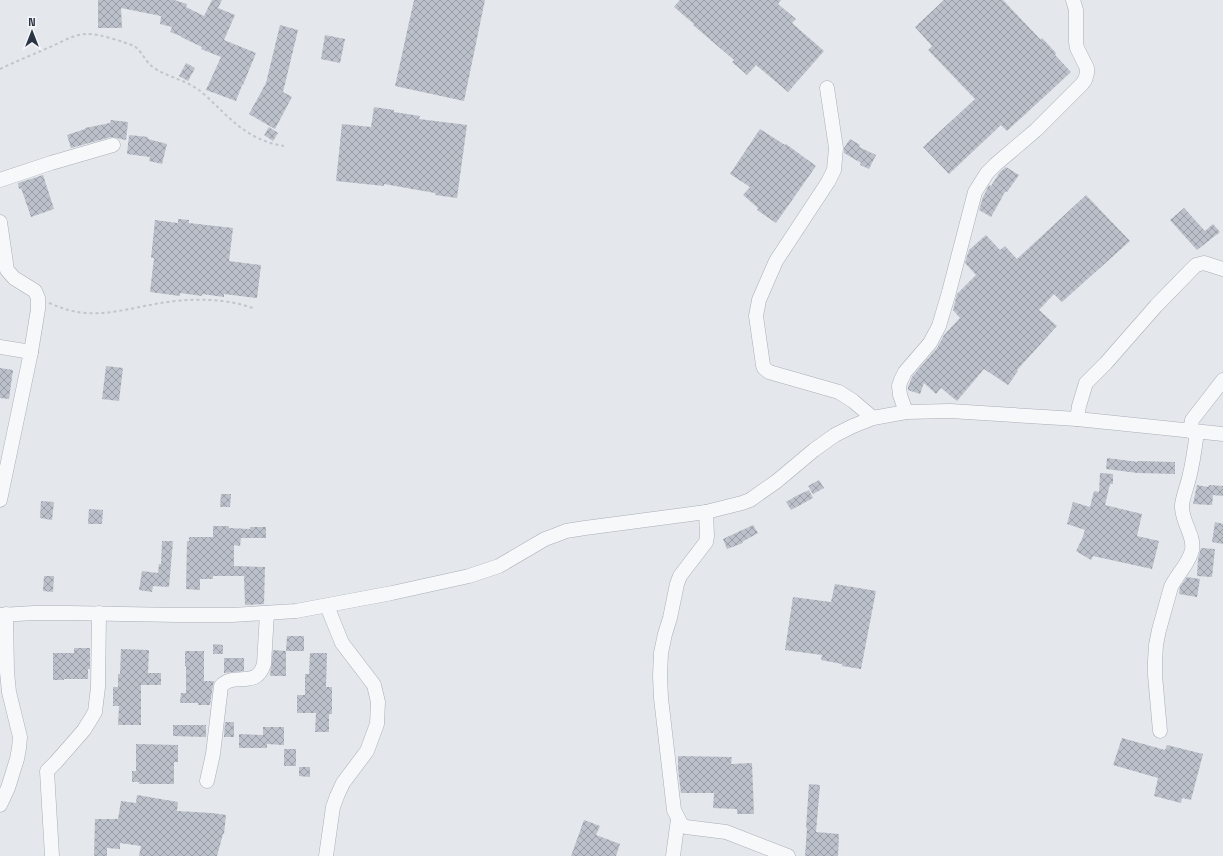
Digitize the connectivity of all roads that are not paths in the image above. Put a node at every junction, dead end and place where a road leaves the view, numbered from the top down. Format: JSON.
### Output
{"nodes":[{"id":1,"x":1073,"y":0,"type":"edge"},
{"id":2,"x":827,"y":88,"type":"dead end"},
{"id":3,"x":113,"y":145,"type":"dead end"},
{"id":4,"x":0,"y":180,"type":"edge"},
{"id":5,"x":0,"y":228,"type":"edge"},
{"id":6,"x":1223,"y":269,"type":"edge"},
{"id":7,"x":3,"y":270,"type":"edge"},
{"id":8,"x":0,"y":347,"type":"edge"},
{"id":9,"x":32,"y":352,"type":"junction"},
{"id":10,"x":1223,"y":380,"type":"edge"},
{"id":11,"x":906,"y":412,"type":"junction"},
{"id":12,"x":873,"y":418,"type":"junction"},
{"id":13,"x":1077,"y":419,"type":"junction"},
{"id":14,"x":1194,"y":431,"type":"junction"},
{"id":15,"x":1223,"y":434,"type":"edge"},
{"id":16,"x":3,"y":469,"type":"edge"},
{"id":17,"x":0,"y":500,"type":"edge"},
{"id":18,"x":706,"y":512,"type":"junction"},
{"id":19,"x":327,"y":606,"type":"junction"},
{"id":20,"x":99,"y":613,"type":"junction"},
{"id":21,"x":267,"y":613,"type":"junction"},
{"id":22,"x":5,"y":622,"type":"edge"},
{"id":23,"x":1160,"y":731,"type":"dead end"},
{"id":24,"x":207,"y":781,"type":"dead end"},
{"id":25,"x":0,"y":805,"type":"edge"},
{"id":26,"x":678,"y":819,"type":"junction"},
{"id":27,"x":52,"y":856,"type":"edge"},
{"id":28,"x":326,"y":856,"type":"edge"},
{"id":29,"x":672,"y":856,"type":"edge"},
{"id":30,"x":788,"y":856,"type":"edge"}],
"edges":[{"from":1,"to":11,"type":"street"},
{"from":2,"to":12,"type":"street"},
{"from":3,"to":4,"type":"street"},
{"from":5,"to":7,"type":"street"},
{"from":6,"to":13,"type":"street"},
{"from":7,"to":9,"type":"street"},
{"from":8,"to":9,"type":"street"},
{"from":9,"to":16,"type":"street"},
{"from":10,"to":14,"type":"street"},
{"from":11,"to":12,"type":"street"},
{"from":11,"to":13,"type":"street"},
{"from":12,"to":18,"type":"street"},
{"from":13,"to":14,"type":"street"},
{"from":14,"to":15,"type":"street"},
{"from":14,"to":23,"type":"street"},
{"from":16,"to":17,"type":"street"},
{"from":18,"to":19,"type":"street"},
{"from":18,"to":26,"type":"street"},
{"from":19,"to":21,"type":"street"},
{"from":19,"to":28,"type":"street"},
{"from":20,"to":21,"type":"street"},
{"from":20,"to":22,"type":"street"},
{"from":20,"to":27,"type":"street"},
{"from":21,"to":24,"type":"street"},
{"from":22,"to":25,"type":"street"},
{"from":26,"to":29,"type":"street"},
{"from":26,"to":30,"type":"street"}]}
